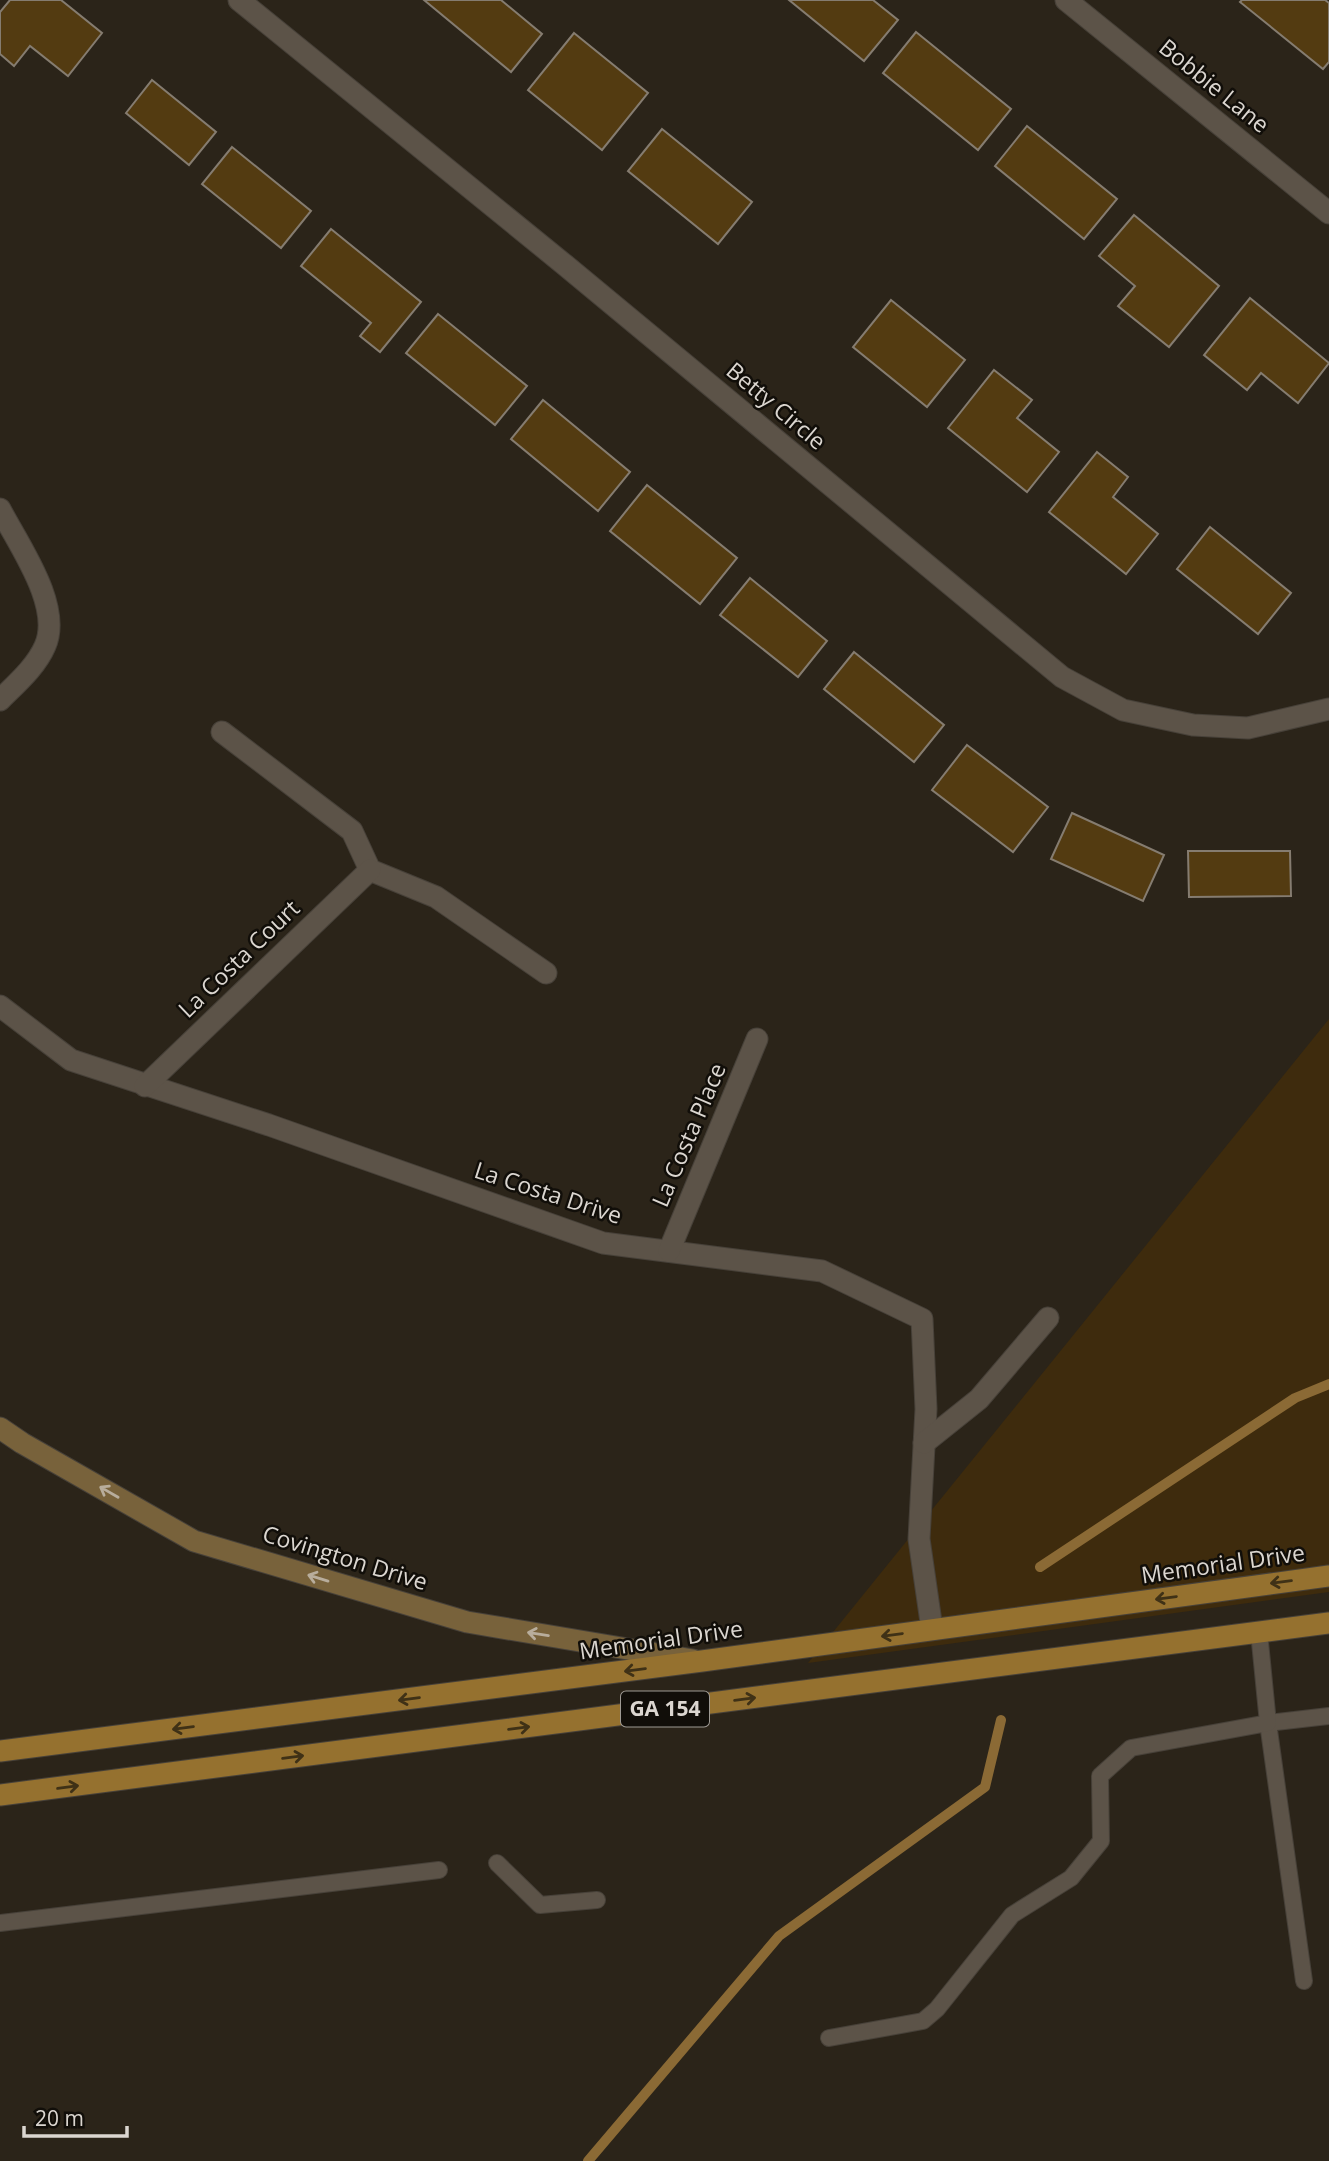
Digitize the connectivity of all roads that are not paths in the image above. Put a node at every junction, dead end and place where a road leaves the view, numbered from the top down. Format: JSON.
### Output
{"nodes":[{"id":1,"x":239,"y":0,"type":"edge"},
{"id":2,"x":1066,"y":0,"type":"edge"},
{"id":3,"x":1329,"y":213,"type":"edge"},
{"id":4,"x":0,"y":509,"type":"edge"},
{"id":5,"x":0,"y":700,"type":"edge"},
{"id":6,"x":1329,"y":709,"type":"edge"},
{"id":7,"x":222,"y":732,"type":"dead end"},
{"id":8,"x":370,"y":870,"type":"junction"},
{"id":9,"x":546,"y":973,"type":"dead end"},
{"id":10,"x":0,"y":1006,"type":"edge"},
{"id":11,"x":757,"y":1039,"type":"dead end"},
{"id":12,"x":145,"y":1086,"type":"junction"},
{"id":13,"x":669,"y":1251,"type":"junction"},
{"id":14,"x":1048,"y":1318,"type":"dead end"},
{"id":15,"x":0,"y":1428,"type":"edge"},
{"id":16,"x":925,"y":1443,"type":"junction"},
{"id":17,"x":1329,"y":1576,"type":"edge"},
{"id":18,"x":1329,"y":1623,"type":"edge"},
{"id":19,"x":932,"y":1629,"type":"junction"},
{"id":20,"x":1259,"y":1632,"type":"junction"},
{"id":21,"x":702,"y":1661,"type":"junction"},
{"id":22,"x":1329,"y":1716,"type":"edge"},
{"id":23,"x":1268,"y":1723,"type":"junction"},
{"id":24,"x":0,"y":1751,"type":"edge"},
{"id":25,"x":0,"y":1796,"type":"edge"},
{"id":26,"x":497,"y":1863,"type":"dead end"},
{"id":27,"x":439,"y":1870,"type":"dead end"},
{"id":28,"x":597,"y":1899,"type":"dead end"},
{"id":29,"x":0,"y":1923,"type":"edge"},
{"id":30,"x":1304,"y":1981,"type":"dead end"},
{"id":31,"x":829,"y":2038,"type":"dead end"}],
"edges":[{"from":1,"to":6,"type":"street","name":"Betty Circle"},
{"from":2,"to":3,"type":"street","name":"Bobbie Lane"},
{"from":4,"to":5,"type":"street"},
{"from":7,"to":8,"type":"street"},
{"from":8,"to":9,"type":"street"},
{"from":8,"to":12,"type":"street","name":"La Costa Court"},
{"from":10,"to":12,"type":"street","name":"La Costa Drive"},
{"from":11,"to":13,"type":"street","name":"La Costa Place"},
{"from":12,"to":13,"type":"street","name":"La Costa Drive"},
{"from":13,"to":16,"type":"street","name":"La Costa Drive"},
{"from":14,"to":16,"type":"street"},
{"from":21,"to":15,"type":"street","name":"Covington Drive","one_way":true},
{"from":16,"to":19,"type":"street","name":"La Costa Drive"},
{"from":17,"to":19,"type":"main road","name":"Memorial Drive","number":"GA 154","one_way":true},
{"from":18,"to":20,"type":"main road","number":"GA 154"},
{"from":19,"to":21,"type":"main road","name":"Memorial Drive","number":"GA 154","one_way":true},
{"from":20,"to":23,"type":"lane"},
{"from":25,"to":20,"type":"main road","number":"GA 154","one_way":true},
{"from":21,"to":24,"type":"main road","name":"Memorial Drive","number":"GA 154","one_way":true},
{"from":22,"to":23,"type":"lane"},
{"from":23,"to":30,"type":"lane"},
{"from":23,"to":31,"type":"lane"},
{"from":26,"to":28,"type":"lane"},
{"from":27,"to":29,"type":"lane"}]}
